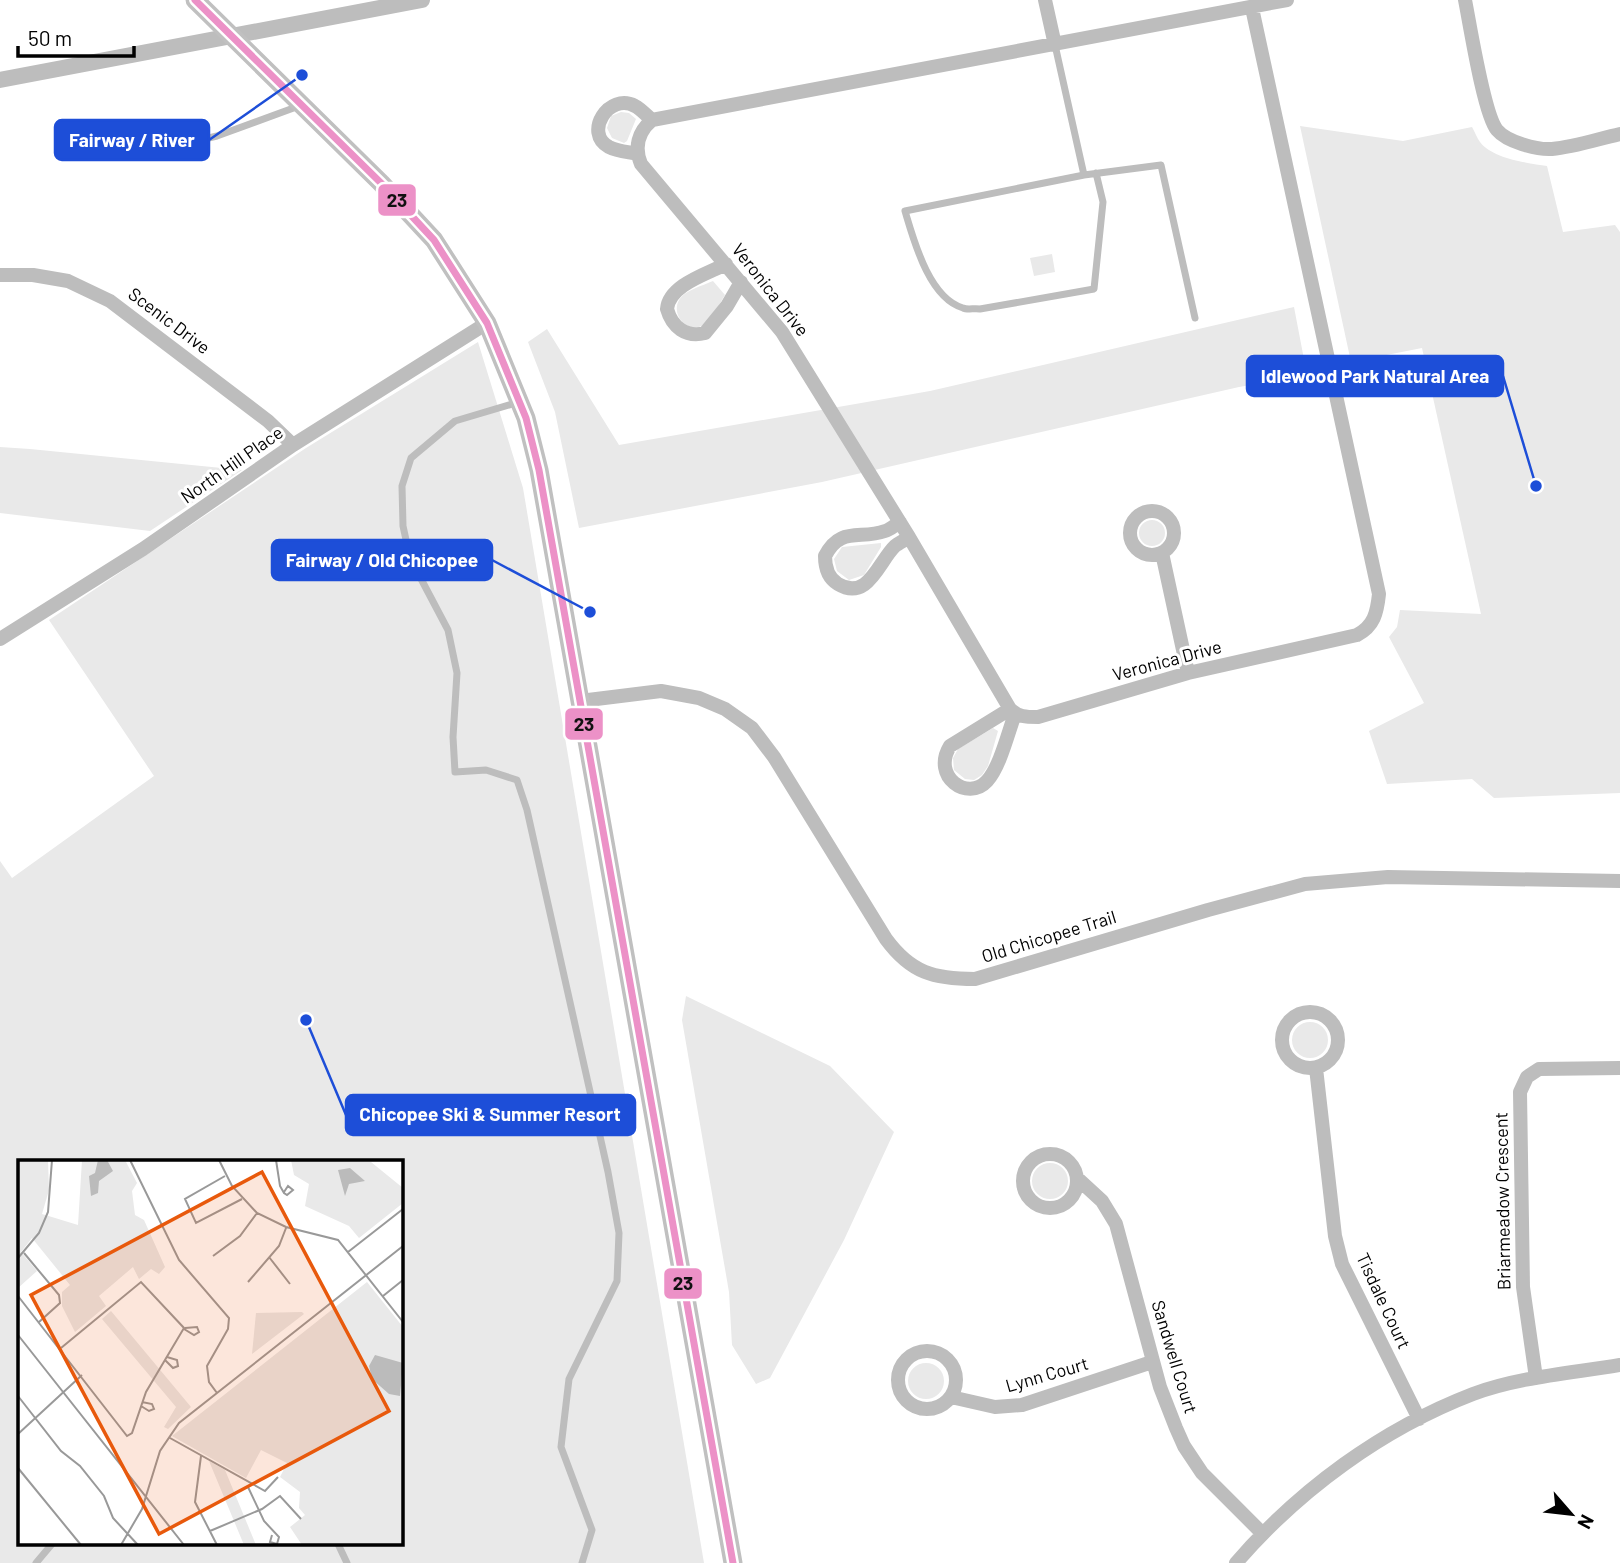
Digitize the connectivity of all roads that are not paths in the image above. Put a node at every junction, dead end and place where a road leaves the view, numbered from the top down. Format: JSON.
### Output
{"nodes":[{"id":1,"x":195,"y":0,"type":"edge"},
{"id":2,"x":422,"y":0,"type":"edge"},
{"id":3,"x":1045,"y":0,"type":"edge"},
{"id":4,"x":1287,"y":0,"type":"edge"},
{"id":5,"x":1465,"y":0,"type":"edge"},
{"id":6,"x":1252,"y":8,"type":"junction"},
{"id":7,"x":233,"y":35,"type":"junction"},
{"id":8,"x":1055,"y":45,"type":"junction"},
{"id":9,"x":0,"y":80,"type":"edge"},
{"id":10,"x":303,"y":105,"type":"junction"},
{"id":11,"x":652,"y":120,"type":"junction"},
{"id":12,"x":88,"y":131,"type":"dead end"},
{"id":13,"x":1620,"y":134,"type":"edge"},
{"id":14,"x":637,"y":154,"type":"junction"},
{"id":15,"x":1097,"y":173,"type":"junction"},
{"id":16,"x":1084,"y":175,"type":"junction"},
{"id":17,"x":726,"y":264,"type":"junction"},
{"id":18,"x":0,"y":275,"type":"edge"},
{"id":19,"x":741,"y":282,"type":"junction"},
{"id":20,"x":1195,"y":318,"type":"dead end"},
{"id":21,"x":487,"y":324,"type":"junction"},
{"id":22,"x":519,"y":401,"type":"junction"},
{"id":23,"x":293,"y":445,"type":"junction"},
{"id":24,"x":900,"y":522,"type":"junction"},
{"id":25,"x":909,"y":537,"type":"junction"},
{"id":26,"x":1162,"y":553,"type":"dead end"},
{"id":27,"x":0,"y":639,"type":"edge"},
{"id":28,"x":1188,"y":673,"type":"junction"},
{"id":29,"x":580,"y":701,"type":"junction"},
{"id":30,"x":1012,"y":711,"type":"junction"},
{"id":31,"x":1620,"y":881,"type":"edge"},
{"id":32,"x":1316,"y":1068,"type":"junction"},
{"id":33,"x":1620,"y":1068,"type":"edge"},
{"id":34,"x":1077,"y":1178,"type":"dead end"},
{"id":35,"x":1152,"y":1363,"type":"junction"},
{"id":36,"x":1620,"y":1366,"type":"edge"},
{"id":37,"x":1536,"y":1378,"type":"junction"},
{"id":38,"x":951,"y":1397,"type":"junction"},
{"id":39,"x":1419,"y":1419,"type":"junction"},
{"id":40,"x":1262,"y":1533,"type":"junction"},
{"id":41,"x":50,"y":1546,"type":"edge"},
{"id":42,"x":339,"y":1546,"type":"edge"},
{"id":43,"x":36,"y":1563,"type":"edge"},
{"id":44,"x":347,"y":1563,"type":"edge"},
{"id":45,"x":582,"y":1563,"type":"edge"},
{"id":46,"x":733,"y":1563,"type":"edge"},
{"id":47,"x":1236,"y":1563,"type":"edge"}],
"edges":[{"from":1,"to":7,"type":"main road"},
{"from":2,"to":7,"type":"street"},
{"from":3,"to":8,"type":"street"},
{"from":4,"to":6,"type":"street"},
{"from":5,"to":13,"type":"street"},
{"from":6,"to":8,"type":"street"},
{"from":6,"to":28,"type":"street","name":"Veronica Drive"},
{"from":7,"to":9,"type":"street"},
{"from":7,"to":10,"type":"main road"},
{"from":8,"to":11,"type":"street"},
{"from":8,"to":16,"type":"lane"},
{"from":10,"to":12,"type":"lane"},
{"from":10,"to":21,"type":"main road"},
{"from":11,"to":14,"type":"street"},
{"from":11,"to":14,"type":"street"},
{"from":14,"to":17,"type":"street","name":"Veronica Drive"},
{"from":15,"to":16,"type":"lane"},
{"from":15,"to":16,"type":"lane"},
{"from":15,"to":20,"type":"lane"},
{"from":17,"to":19,"type":"street","name":"Veronica Drive"},
{"from":17,"to":19,"type":"street"},
{"from":18,"to":23,"type":"street","name":"Scenic Drive"},
{"from":19,"to":24,"type":"street","name":"Veronica Drive"},
{"from":21,"to":22,"type":"main road"},
{"from":21,"to":23,"type":"street","name":"North Hill Place"},
{"from":22,"to":29,"type":"main road"},
{"from":22,"to":45,"type":"lane"},
{"from":23,"to":27,"type":"street","name":"North Hill Place"},
{"from":24,"to":25,"type":"street","name":"Veronica Drive"},
{"from":24,"to":25,"type":"street"},
{"from":25,"to":30,"type":"street","name":"Veronica Drive"},
{"from":26,"to":28,"type":"street"},
{"from":28,"to":30,"type":"street","name":"Veronica Drive"},
{"from":29,"to":31,"type":"street","name":"Old Chicopee Trail"},
{"from":29,"to":46,"type":"main road"},
{"from":30,"to":30,"type":"street"},
{"from":32,"to":32,"type":"street"},
{"from":32,"to":39,"type":"street","name":"Tisdale Court"},
{"from":33,"to":37,"type":"street","name":"Briarmeadow Crescent"},
{"from":34,"to":35,"type":"street","name":"Sandwell Court"},
{"from":35,"to":38,"type":"street","name":"Lynn Court"},
{"from":35,"to":40,"type":"street","name":"Sandwell Court"},
{"from":36,"to":37,"type":"street"},
{"from":37,"to":39,"type":"street"},
{"from":38,"to":38,"type":"street"},
{"from":39,"to":40,"type":"street"},
{"from":40,"to":47,"type":"street"},
{"from":41,"to":43,"type":"lane"},
{"from":42,"to":44,"type":"lane"}]}
